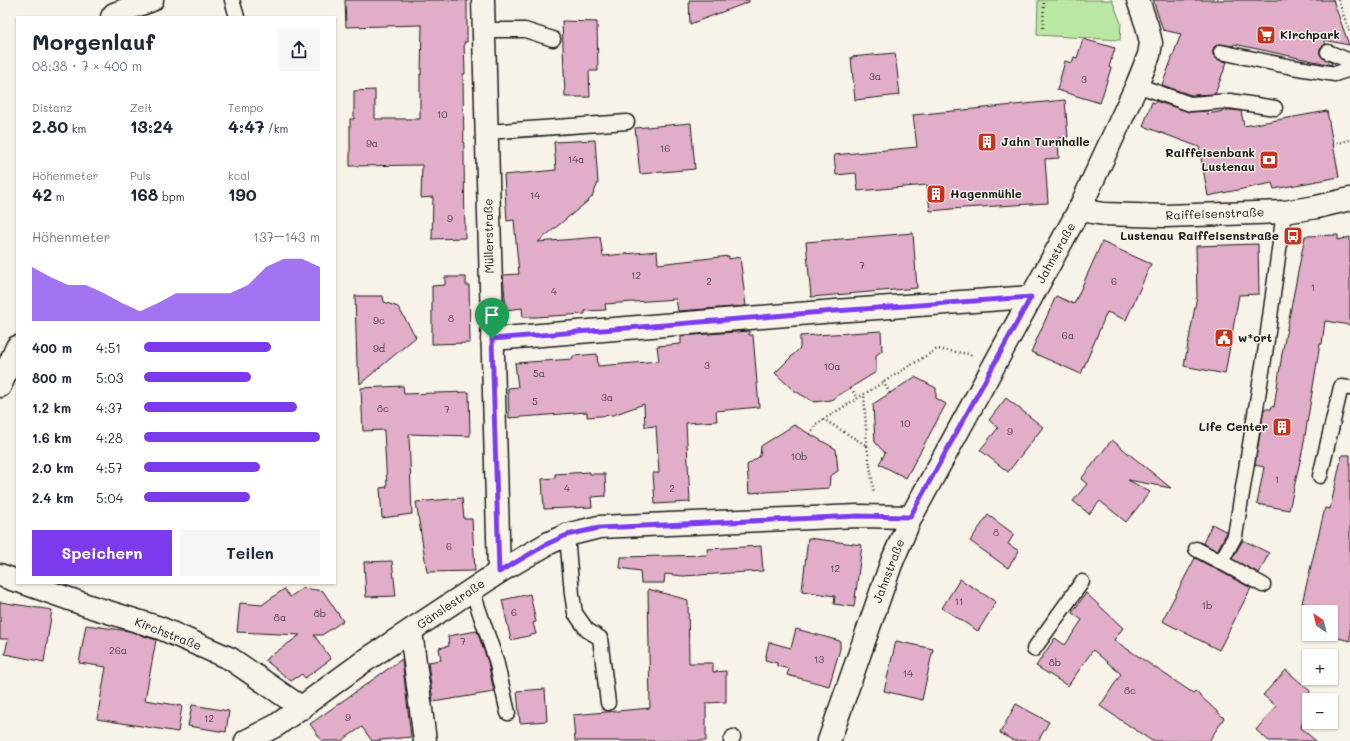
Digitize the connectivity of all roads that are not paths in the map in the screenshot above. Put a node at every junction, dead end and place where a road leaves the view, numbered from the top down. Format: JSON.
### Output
{"nodes":[{"id":1,"x":152,"y":0,"type":"edge"},
{"id":2,"x":232,"y":0,"type":"edge"},
{"id":3,"x":483,"y":0,"type":"edge"},
{"id":4,"x":1138,"y":0,"type":"edge"},
{"id":5,"x":112,"y":10,"type":"edge"},
{"id":6,"x":237,"y":16,"type":"edge"},
{"id":7,"x":484,"y":30,"type":"junction"},
{"id":8,"x":553,"y":40,"type":"dead end"},
{"id":9,"x":1221,"y":52,"type":"dead end"},
{"id":10,"x":1328,"y":52,"type":"dead end"},
{"id":11,"x":1350,"y":61,"type":"edge"},
{"id":12,"x":1350,"y":69,"type":"edge"},
{"id":13,"x":1137,"y":85,"type":"junction"},
{"id":14,"x":1275,"y":108,"type":"dead end"},
{"id":15,"x":627,"y":122,"type":"dead end"},
{"id":16,"x":487,"y":132,"type":"junction"},
{"id":17,"x":1350,"y":199,"type":"edge"},
{"id":18,"x":1079,"y":210,"type":"junction"},
{"id":19,"x":1284,"y":212,"type":"junction"},
{"id":20,"x":1031,"y":297,"type":"junction"},
{"id":21,"x":492,"y":339,"type":"junction"},
{"id":22,"x":16,"y":349,"type":"edge"},
{"id":23,"x":0,"y":386,"type":"edge"},
{"id":24,"x":1350,"y":388,"type":"edge"},
{"id":25,"x":1320,"y":476,"type":"dead end"},
{"id":26,"x":910,"y":517,"type":"junction"},
{"id":27,"x":567,"y":535,"type":"junction"},
{"id":28,"x":1196,"y":549,"type":"dead end"},
{"id":29,"x":1221,"y":562,"type":"junction"},
{"id":30,"x":499,"y":572,"type":"junction"},
{"id":31,"x":0,"y":574,"type":"edge"},
{"id":32,"x":16,"y":581,"type":"edge"},
{"id":33,"x":1082,"y":582,"type":"dead end"},
{"id":34,"x":27,"y":584,"type":"edge"},
{"id":35,"x":1262,"y":585,"type":"dead end"},
{"id":36,"x":472,"y":590,"type":"junction"},
{"id":37,"x":411,"y":631,"type":"junction"},
{"id":38,"x":1034,"y":650,"type":"dead end"},
{"id":39,"x":608,"y":703,"type":"dead end"},
{"id":40,"x":302,"y":708,"type":"junction"},
{"id":41,"x":508,"y":713,"type":"dead end"},
{"id":42,"x":246,"y":741,"type":"edge"},
{"id":43,"x":425,"y":741,"type":"edge"},
{"id":44,"x":829,"y":741,"type":"edge"}],
"edges":[{"from":1,"to":5,"type":"street"},
{"from":2,"to":6,"type":"lane"},
{"from":3,"to":7,"type":"street","name":"Müllerstraße"},
{"from":4,"to":13,"type":"street","name":"Jahnstraße"},
{"from":7,"to":8,"type":"lane"},
{"from":7,"to":16,"type":"street","name":"Müllerstraße"},
{"from":9,"to":12,"type":"lane"},
{"from":10,"to":11,"type":"lane"},
{"from":13,"to":14,"type":"lane"},
{"from":13,"to":18,"type":"street","name":"Jahnstraße"},
{"from":15,"to":16,"type":"lane"},
{"from":16,"to":21,"type":"street","name":"Müllerstraße"},
{"from":17,"to":19,"type":"street","name":"Raiffeisenstraße"},
{"from":18,"to":19,"type":"street","name":"Raiffeisenstraße"},
{"from":18,"to":20,"type":"street","name":"Jahnstraße"},
{"from":19,"to":29,"type":"lane"},
{"from":20,"to":21,"type":"street"},
{"from":20,"to":26,"type":"street","name":"Jahnstraße"},
{"from":21,"to":30,"type":"street","name":"Müllerstraße"},
{"from":22,"to":23,"type":"street"},
{"from":24,"to":25,"type":"lane"},
{"from":26,"to":27,"type":"street","name":"Gänslestraße"},
{"from":26,"to":44,"type":"street","name":"Jahnstraße"},
{"from":27,"to":30,"type":"street","name":"Gänslestraße"},
{"from":27,"to":39,"type":"lane"},
{"from":28,"to":29,"type":"lane"},
{"from":29,"to":35,"type":"lane"},
{"from":30,"to":36,"type":"street","name":"Gänslestraße"},
{"from":31,"to":32,"type":"street"},
{"from":33,"to":38,"type":"lane"},
{"from":34,"to":40,"type":"street","name":"Kirchstraße"},
{"from":36,"to":37,"type":"street","name":"Gänslestraße"},
{"from":36,"to":41,"type":"lane"},
{"from":37,"to":40,"type":"street","name":"Gänslestraße"},
{"from":37,"to":43,"type":"street","name":"Gänslestraße"},
{"from":40,"to":42,"type":"street","name":"Gänslestraße"}]}
